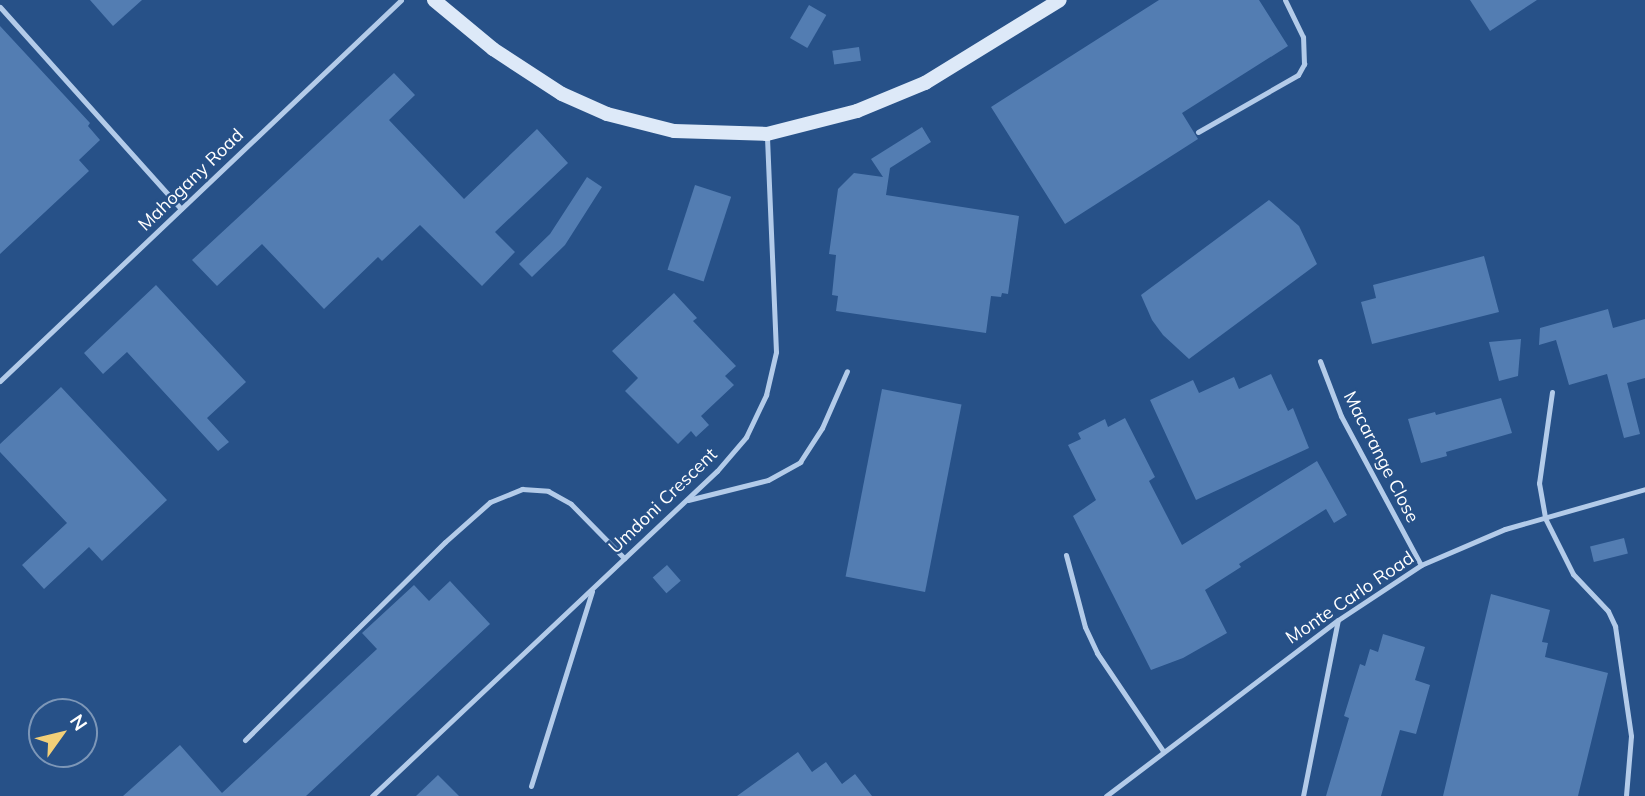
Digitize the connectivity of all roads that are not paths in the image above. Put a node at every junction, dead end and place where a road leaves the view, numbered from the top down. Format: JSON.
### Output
{"nodes":[{"id":1,"x":401,"y":0,"type":"edge"},
{"id":2,"x":434,"y":0,"type":"edge"},
{"id":3,"x":1060,"y":0,"type":"edge"},
{"id":4,"x":1285,"y":0,"type":"edge"},
{"id":5,"x":0,"y":7,"type":"edge"},
{"id":6,"x":1198,"y":132,"type":"dead end"},
{"id":7,"x":767,"y":134,"type":"junction"},
{"id":8,"x":181,"y":209,"type":"junction"},
{"id":9,"x":1320,"y":361,"type":"dead end"},
{"id":10,"x":847,"y":371,"type":"dead end"},
{"id":11,"x":0,"y":381,"type":"edge"},
{"id":12,"x":1552,"y":392,"type":"dead end"},
{"id":13,"x":1645,"y":489,"type":"edge"},
{"id":14,"x":685,"y":501,"type":"junction"},
{"id":15,"x":1545,"y":518,"type":"junction"},
{"id":16,"x":1066,"y":555,"type":"dead end"},
{"id":17,"x":624,"y":558,"type":"junction"},
{"id":18,"x":1421,"y":565,"type":"junction"},
{"id":19,"x":593,"y":588,"type":"junction"},
{"id":20,"x":1338,"y":620,"type":"junction"},
{"id":21,"x":246,"y":740,"type":"dead end"},
{"id":22,"x":1163,"y":751,"type":"junction"},
{"id":23,"x":531,"y":786,"type":"dead end"},
{"id":24,"x":1626,"y":794,"type":"edge"},
{"id":25,"x":372,"y":796,"type":"edge"},
{"id":26,"x":1107,"y":796,"type":"edge"},
{"id":27,"x":1303,"y":796,"type":"edge"}],
"edges":[{"from":1,"to":8,"type":"lane","name":"Mahogany Road"},
{"from":2,"to":7,"type":"street"},
{"from":3,"to":7,"type":"street"},
{"from":4,"to":6,"type":"lane"},
{"from":5,"to":8,"type":"lane"},
{"from":7,"to":14,"type":"lane","name":"Umdoni Crescent"},
{"from":8,"to":11,"type":"lane","name":"Mahogany Road"},
{"from":9,"to":18,"type":"lane","name":"Macarange Close"},
{"from":10,"to":14,"type":"lane"},
{"from":12,"to":15,"type":"lane"},
{"from":13,"to":15,"type":"lane","name":"Monte Carlo Road"},
{"from":14,"to":17,"type":"lane","name":"Umdoni Crescent"},
{"from":15,"to":18,"type":"lane","name":"Monte Carlo Road"},
{"from":15,"to":24,"type":"lane"},
{"from":16,"to":22,"type":"lane"},
{"from":17,"to":19,"type":"lane","name":"Umdoni Crescent"},
{"from":17,"to":21,"type":"lane"},
{"from":18,"to":20,"type":"lane","name":"Monte Carlo Road"},
{"from":19,"to":23,"type":"lane"},
{"from":19,"to":25,"type":"lane","name":"Umdoni Crescent"},
{"from":20,"to":22,"type":"lane","name":"Monte Carlo Road"},
{"from":20,"to":27,"type":"lane"},
{"from":22,"to":26,"type":"lane","name":"Monte Carlo Road"}]}
